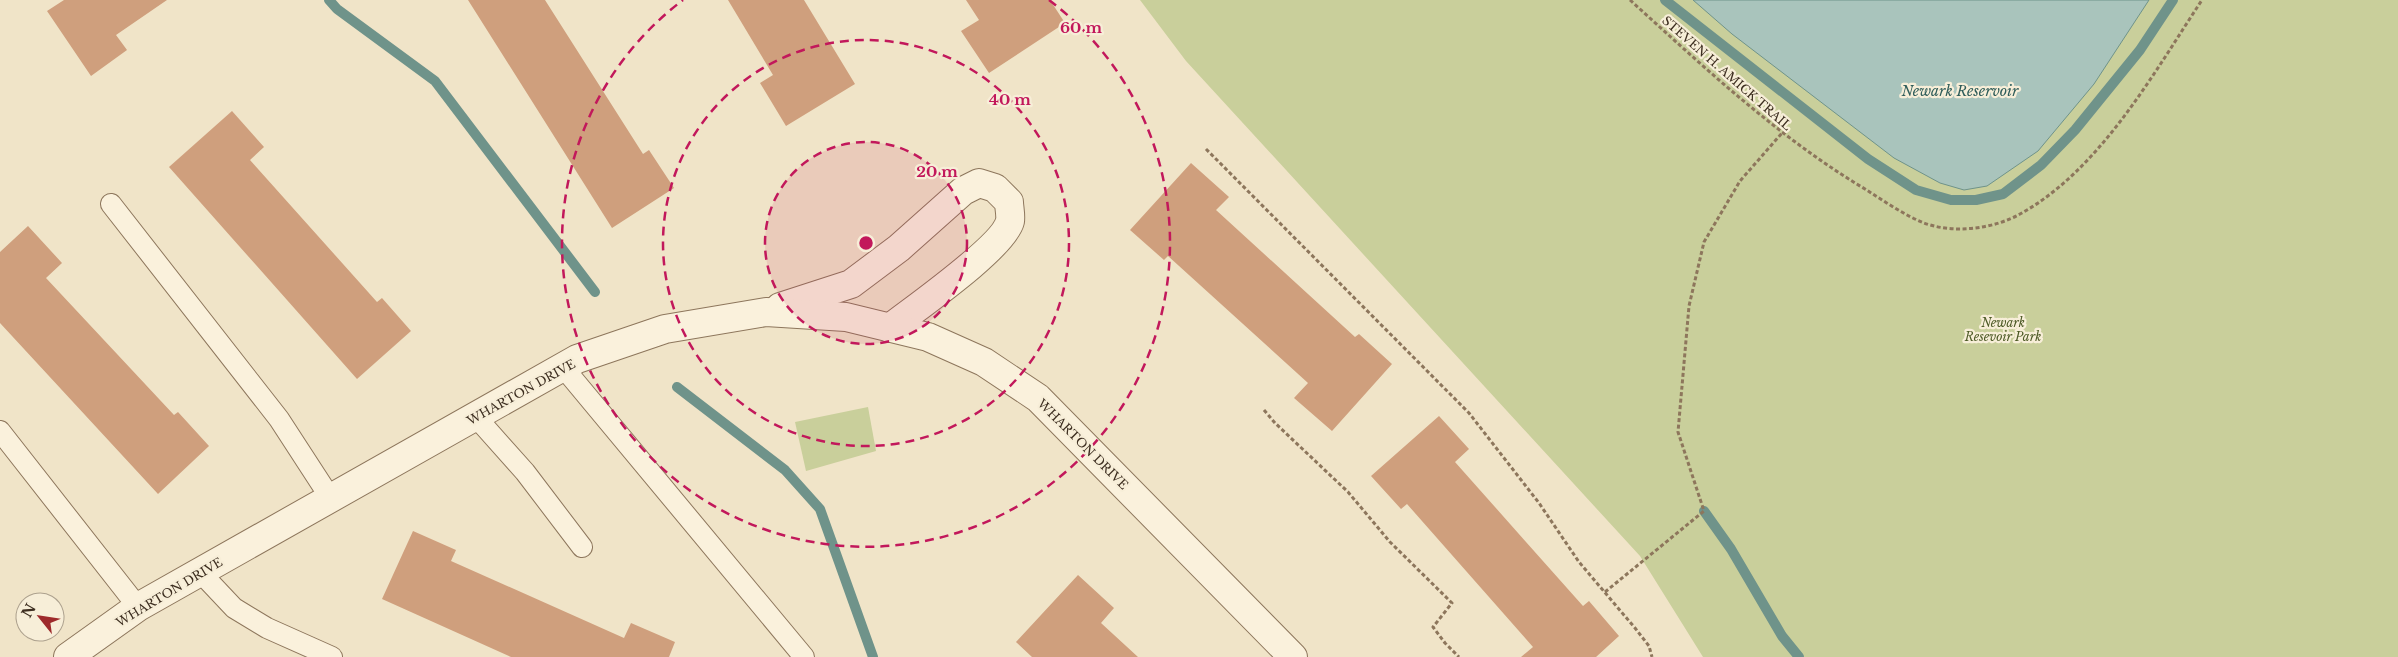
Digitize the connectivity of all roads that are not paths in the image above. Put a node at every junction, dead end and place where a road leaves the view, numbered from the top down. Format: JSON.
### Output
{"nodes":[{"id":1,"x":111,"y":204,"type":"dead end"},
{"id":2,"x":766,"y":312,"type":"junction"},
{"id":3,"x":890,"y":328,"type":"junction"},
{"id":4,"x":563,"y":367,"type":"junction"},
{"id":5,"x":476,"y":416,"type":"junction"},
{"id":6,"x":0,"y":431,"type":"edge"},
{"id":7,"x":330,"y":499,"type":"junction"},
{"id":8,"x":582,"y":547,"type":"dead end"},
{"id":9,"x":201,"y":572,"type":"junction"},
{"id":10,"x":138,"y":607,"type":"junction"},
{"id":11,"x":68,"y":657,"type":"edge"},
{"id":12,"x":332,"y":657,"type":"edge"},
{"id":13,"x":804,"y":657,"type":"edge"},
{"id":14,"x":1293,"y":657,"type":"edge"}],
"edges":[{"from":1,"to":7,"type":"lane"},
{"from":2,"to":3,"type":"street","name":"WHARTON DRIVE"},
{"from":2,"to":3,"type":"street"},
{"from":2,"to":4,"type":"street","name":"WHARTON DRIVE"},
{"from":3,"to":14,"type":"street","name":"WHARTON DRIVE"},
{"from":4,"to":5,"type":"street","name":"WHARTON DRIVE"},
{"from":4,"to":13,"type":"lane"},
{"from":5,"to":7,"type":"street","name":"WHARTON DRIVE"},
{"from":5,"to":8,"type":"lane"},
{"from":6,"to":10,"type":"lane"},
{"from":7,"to":9,"type":"street","name":"WHARTON DRIVE"},
{"from":9,"to":10,"type":"street","name":"WHARTON DRIVE"},
{"from":9,"to":12,"type":"lane"},
{"from":10,"to":11,"type":"street","name":"WHARTON DRIVE"}]}
